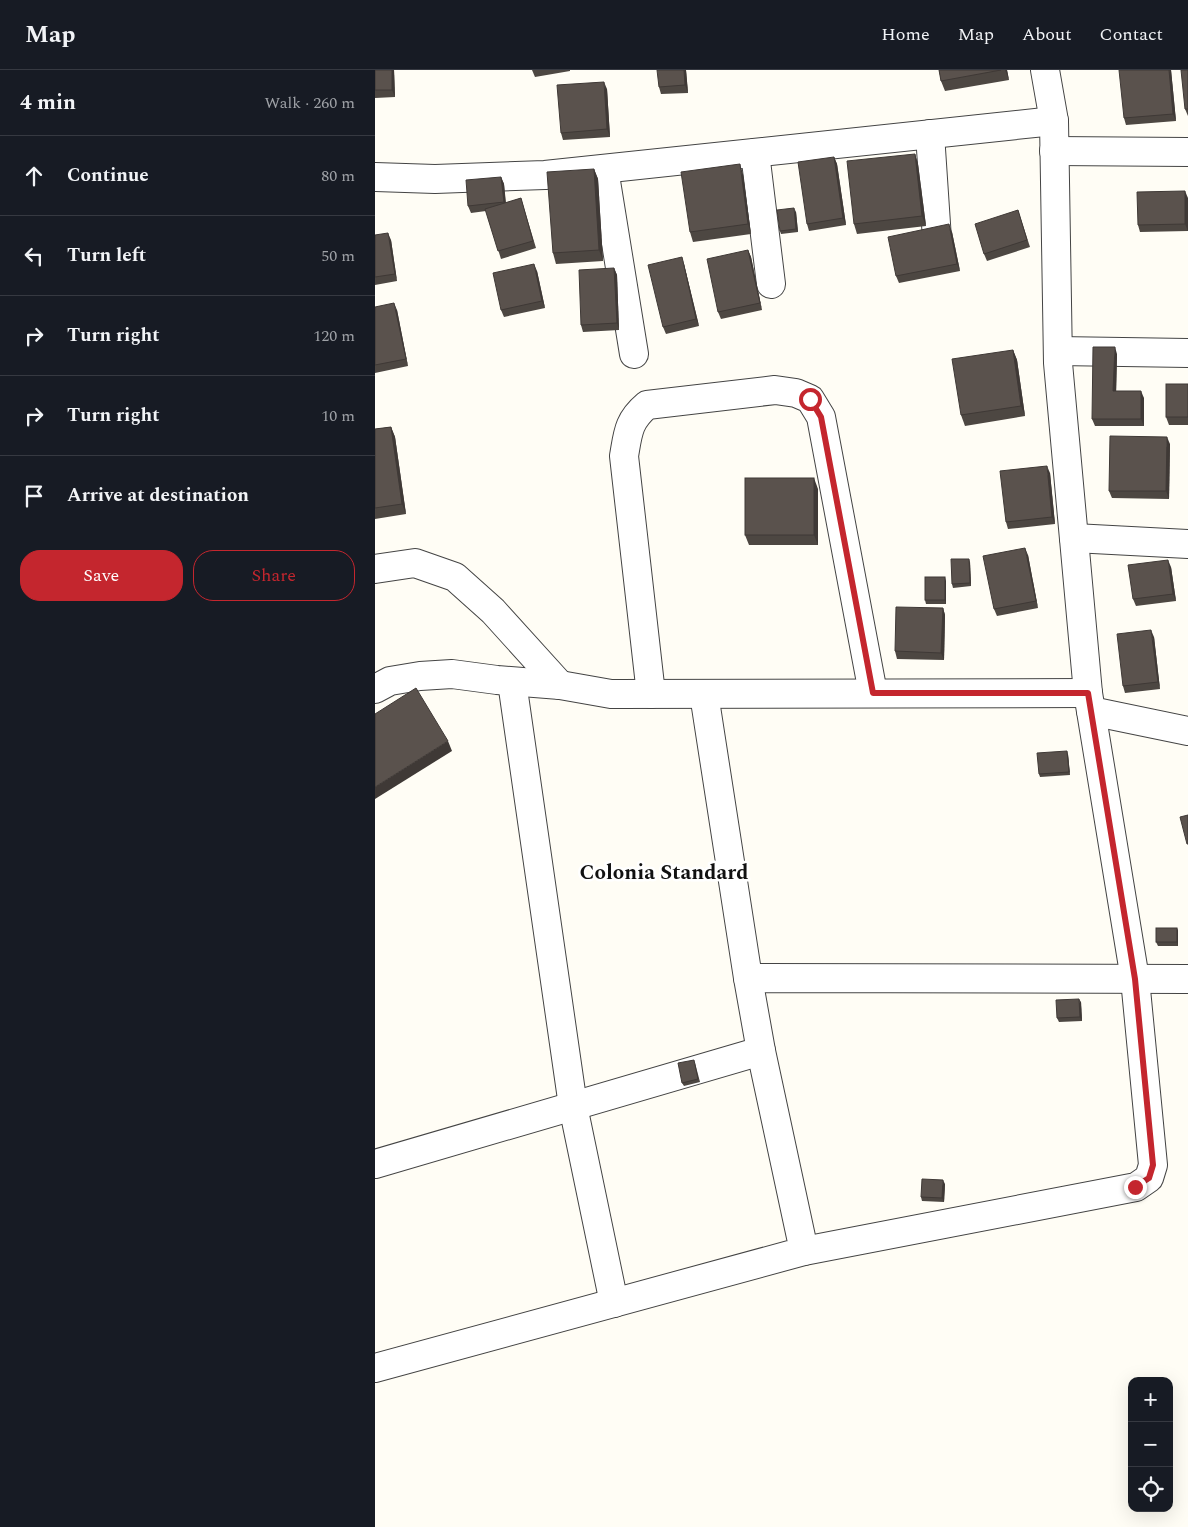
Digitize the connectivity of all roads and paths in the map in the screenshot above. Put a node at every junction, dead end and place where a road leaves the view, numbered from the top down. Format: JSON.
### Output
{"nodes":[{"id":1,"x":1045,"y":70,"type":"edge"},
{"id":2,"x":1054,"y":121,"type":"junction"},
{"id":3,"x":930,"y":134,"type":"junction"},
{"id":4,"x":1054,"y":151,"type":"junction"},
{"id":5,"x":1188,"y":152,"type":"edge"},
{"id":6,"x":755,"y":153,"type":"junction"},
{"id":7,"x":604,"y":169,"type":"junction"},
{"id":8,"x":375,"y":177,"type":"edge"},
{"id":9,"x":937,"y":239,"type":"edge"},
{"id":10,"x":771,"y":284,"type":"dead end"},
{"id":11,"x":1058,"y":350,"type":"junction"},
{"id":12,"x":1188,"y":353,"type":"edge"},
{"id":13,"x":634,"y":354,"type":"dead end"},
{"id":14,"x":1074,"y":538,"type":"junction"},
{"id":15,"x":1188,"y":544,"type":"edge"},
{"id":16,"x":375,"y":568,"type":"edge"},
{"id":17,"x":512,"y":682,"type":"junction"},
{"id":18,"x":560,"y":685,"type":"junction"},
{"id":19,"x":375,"y":689,"type":"edge"},
{"id":20,"x":873,"y":693,"type":"junction"},
{"id":21,"x":651,"y":694,"type":"junction"},
{"id":22,"x":704,"y":694,"type":"junction"},
{"id":23,"x":1089,"y":702,"type":"junction"},
{"id":24,"x":1188,"y":730,"type":"edge"},
{"id":25,"x":748,"y":978,"type":"junction"},
{"id":26,"x":1135,"y":979,"type":"junction"},
{"id":27,"x":1188,"y":979,"type":"edge"},
{"id":28,"x":761,"y":1051,"type":"junction"},
{"id":29,"x":573,"y":1106,"type":"junction"},
{"id":30,"x":375,"y":1164,"type":"edge"},
{"id":31,"x":803,"y":1250,"type":"junction"},
{"id":32,"x":614,"y":1303,"type":"junction"},
{"id":33,"x":375,"y":1368,"type":"edge"}],
"edges":[{"from":1,"to":2,"type":"street"},
{"from":2,"to":3,"type":"street"},
{"from":2,"to":4,"type":"street"},
{"from":3,"to":6,"type":"street"},
{"from":3,"to":9,"type":"street"},
{"from":4,"to":5,"type":"street"},
{"from":4,"to":11,"type":"street"},
{"from":6,"to":7,"type":"street"},
{"from":6,"to":10,"type":"street"},
{"from":7,"to":8,"type":"street"},
{"from":7,"to":13,"type":"street"},
{"from":11,"to":12,"type":"street"},
{"from":11,"to":14,"type":"street"},
{"from":14,"to":15,"type":"street"},
{"from":14,"to":23,"type":"street"},
{"from":16,"to":18,"type":"street"},
{"from":17,"to":18,"type":"street"},
{"from":17,"to":19,"type":"street"},
{"from":17,"to":29,"type":"street"},
{"from":18,"to":21,"type":"street"},
{"from":20,"to":21,"type":"street"},
{"from":20,"to":22,"type":"street"},
{"from":20,"to":23,"type":"street"},
{"from":21,"to":22,"type":"street"},
{"from":22,"to":25,"type":"street"},
{"from":23,"to":24,"type":"street"},
{"from":23,"to":26,"type":"street"},
{"from":25,"to":26,"type":"street"},
{"from":25,"to":28,"type":"street"},
{"from":26,"to":27,"type":"street"},
{"from":26,"to":31,"type":"street"},
{"from":28,"to":29,"type":"street"},
{"from":28,"to":31,"type":"street"},
{"from":29,"to":30,"type":"street"},
{"from":29,"to":32,"type":"street"},
{"from":31,"to":32,"type":"street"},
{"from":32,"to":33,"type":"street"}]}
